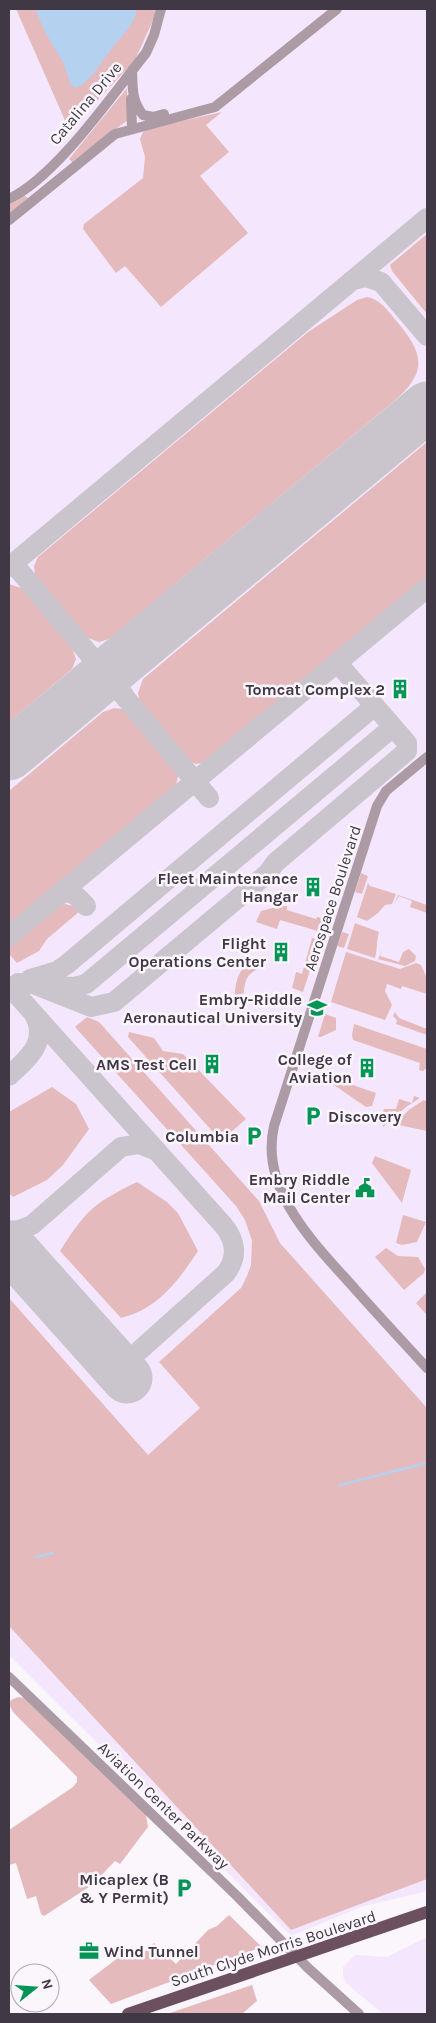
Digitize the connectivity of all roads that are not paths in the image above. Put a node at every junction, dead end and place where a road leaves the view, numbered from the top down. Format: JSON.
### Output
{"nodes":[{"id":1,"x":161,"y":9,"type":"edge"},
{"id":2,"x":337,"y":9,"type":"edge"},
{"id":3,"x":132,"y":70,"type":"junction"},
{"id":4,"x":132,"y":95,"type":"junction"},
{"id":5,"x":201,"y":112,"type":"junction"},
{"id":6,"x":132,"y":128,"type":"junction"},
{"id":7,"x":9,"y":199,"type":"edge"},
{"id":8,"x":9,"y":220,"type":"edge"},
{"id":9,"x":427,"y":757,"type":"edge"},
{"id":10,"x":427,"y":1368,"type":"edge"},
{"id":11,"x":9,"y":1677,"type":"edge"},
{"id":12,"x":427,"y":1912,"type":"edge"},
{"id":13,"x":296,"y":1956,"type":"junction"},
{"id":14,"x":128,"y":2014,"type":"edge"},
{"id":15,"x":359,"y":2014,"type":"edge"}],
"edges":[{"from":1,"to":3,"type":"street","name":"Catalina Drive"},
{"from":2,"to":5,"type":"street"},
{"from":3,"to":4,"type":"street"},
{"from":3,"to":7,"type":"street","name":"Catalina Drive"},
{"from":4,"to":5,"type":"street"},
{"from":4,"to":6,"type":"street"},
{"from":5,"to":6,"type":"street"},
{"from":6,"to":8,"type":"street"},
{"from":9,"to":10,"type":"street","name":"Aerospace Boulevard"},
{"from":11,"to":13,"type":"street","name":"Aviation Center Parkway"},
{"from":12,"to":13,"type":"main road","name":"South Clyde Morris Boulevard"},
{"from":13,"to":14,"type":"main road","name":"South Clyde Morris Boulevard"},
{"from":13,"to":15,"type":"street","name":"Aviation Center Parkway"}]}
